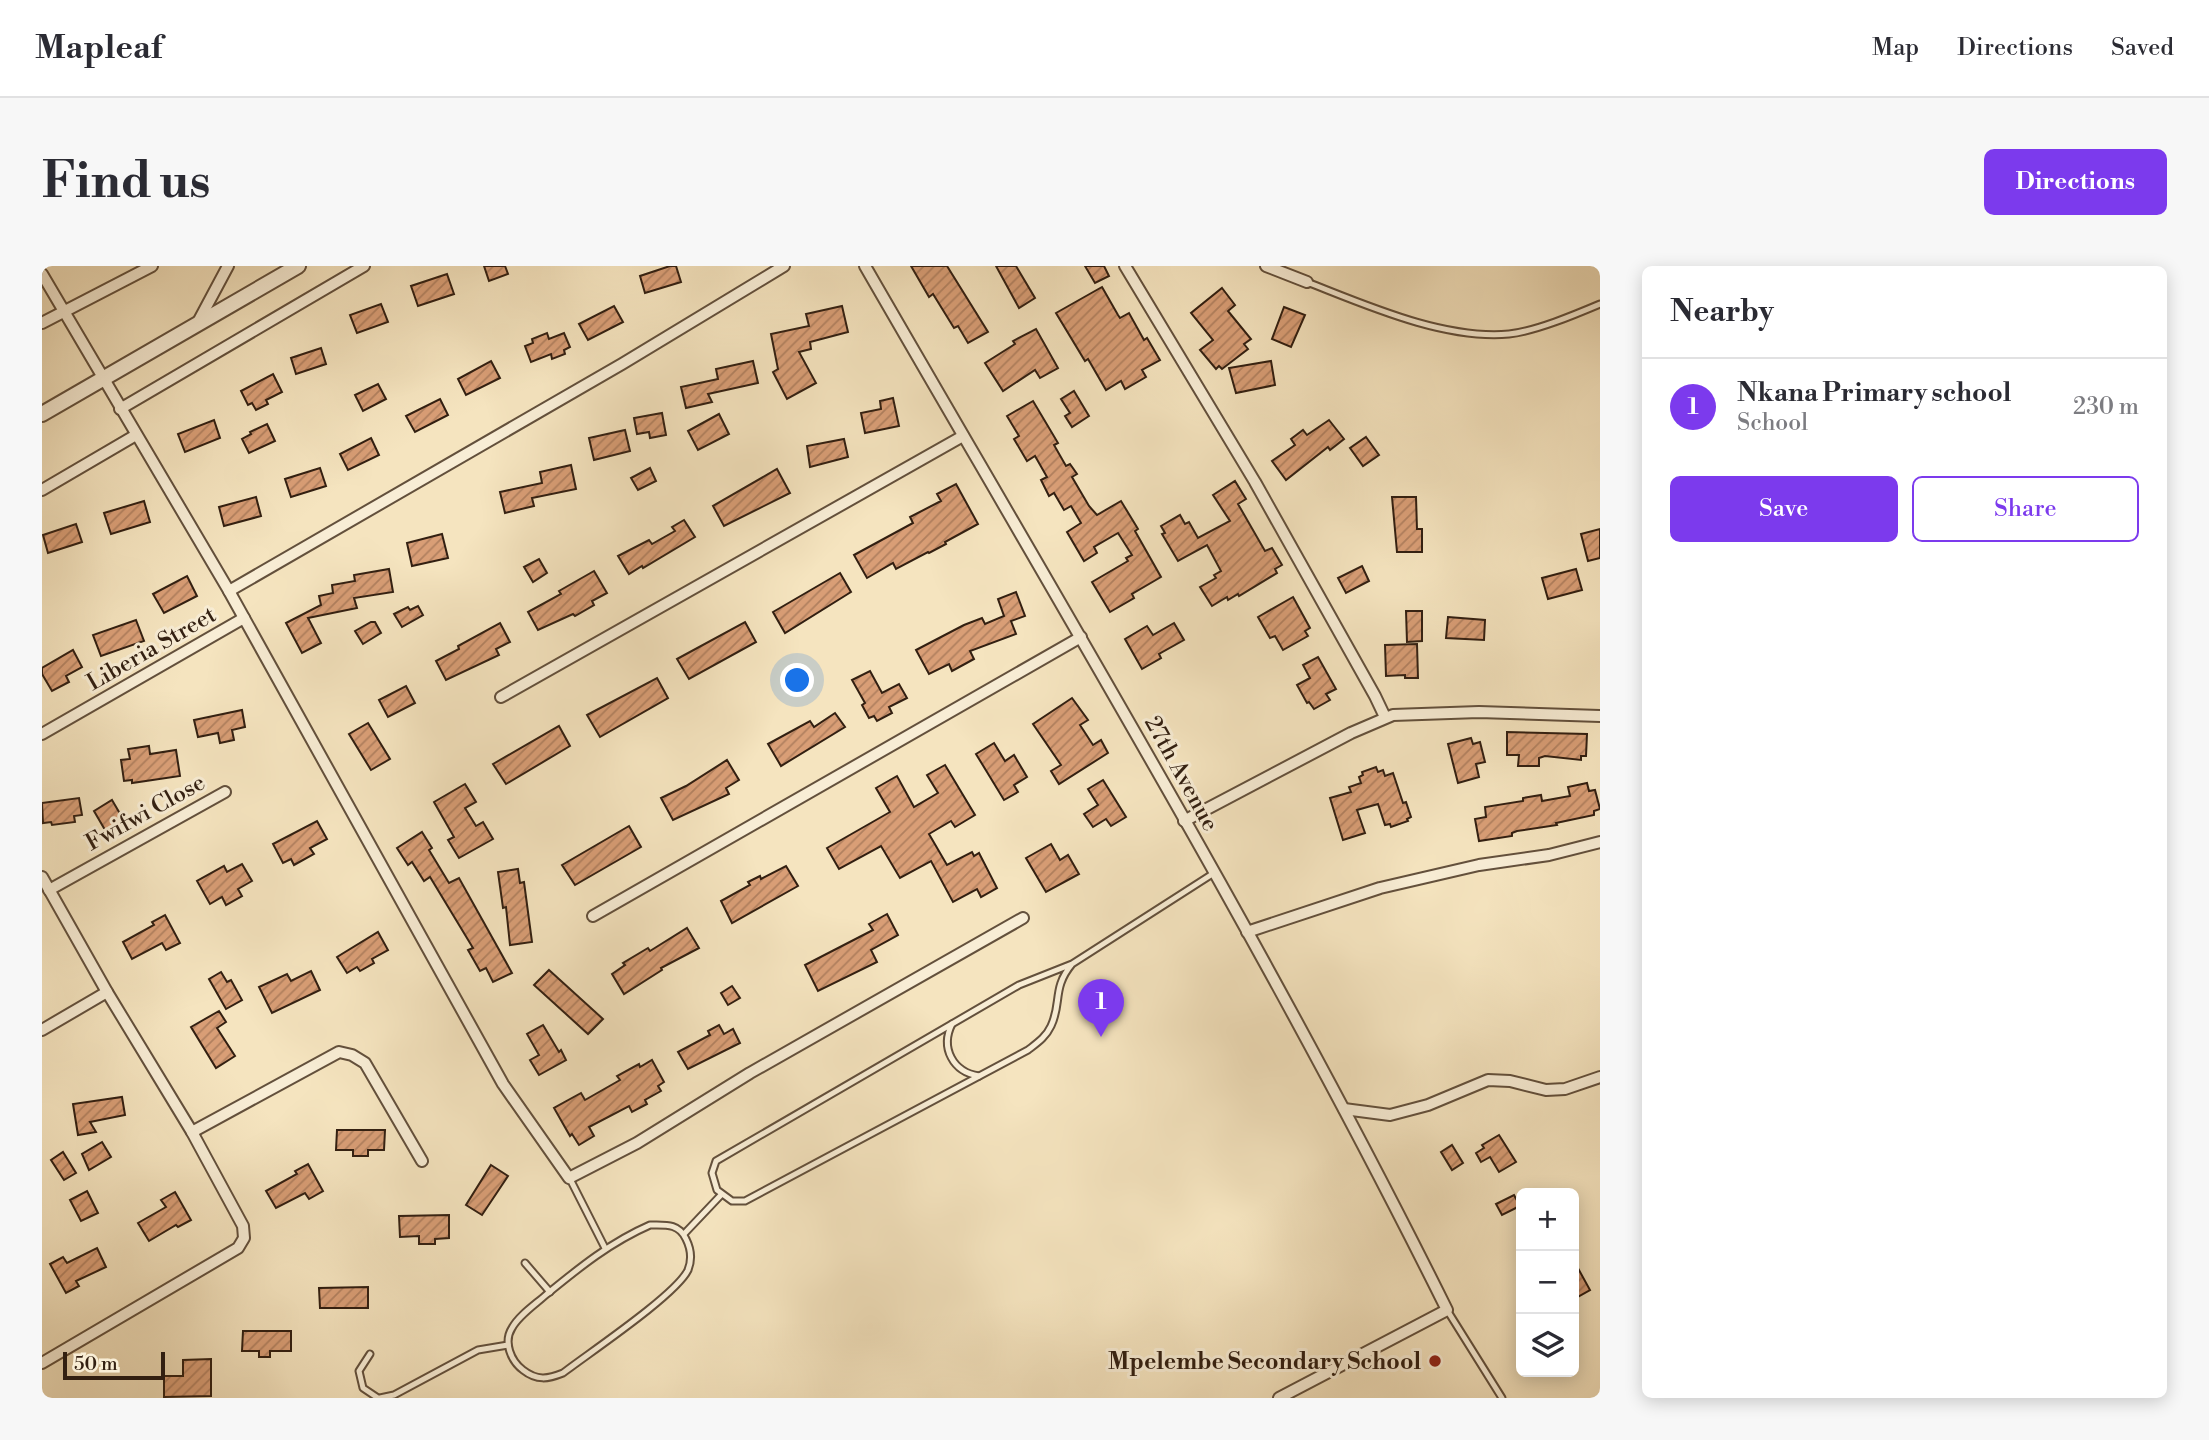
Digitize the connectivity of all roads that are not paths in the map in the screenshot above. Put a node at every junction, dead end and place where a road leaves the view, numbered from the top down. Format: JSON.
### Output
{"nodes":[{"id":1,"x":152,"y":266,"type":"edge"},
{"id":2,"x":228,"y":266,"type":"edge"},
{"id":3,"x":298,"y":266,"type":"edge"},
{"id":4,"x":364,"y":266,"type":"edge"},
{"id":5,"x":784,"y":266,"type":"edge"},
{"id":6,"x":865,"y":266,"type":"edge"},
{"id":7,"x":1125,"y":266,"type":"edge"},
{"id":8,"x":1266,"y":266,"type":"edge"},
{"id":9,"x":42,"y":274,"type":"edge"},
{"id":10,"x":1307,"y":282,"type":"joint"},
{"id":11,"x":1600,"y":304,"type":"edge"},
{"id":12,"x":63,"y":311,"type":"junction"},
{"id":13,"x":42,"y":323,"type":"edge"},
{"id":14,"x":197,"y":324,"type":"junction"},
{"id":15,"x":102,"y":379,"type":"junction"},
{"id":16,"x":121,"y":409,"type":"junction"},
{"id":17,"x":42,"y":414,"type":"edge"},
{"id":18,"x":136,"y":435,"type":"junction"},
{"id":19,"x":962,"y":436,"type":"junction"},
{"id":20,"x":42,"y":490,"type":"edge"},
{"id":21,"x":229,"y":591,"type":"junction"},
{"id":22,"x":244,"y":618,"type":"junction"},
{"id":23,"x":1081,"y":637,"type":"junction"},
{"id":24,"x":502,"y":696,"type":"dead end"},
{"id":25,"x":1600,"y":716,"type":"edge"},
{"id":26,"x":1385,"y":717,"type":"junction"},
{"id":27,"x":42,"y":734,"type":"edge"},
{"id":28,"x":225,"y":792,"type":"dead end"},
{"id":29,"x":1184,"y":821,"type":"junction"},
{"id":30,"x":1600,"y":842,"type":"edge"},
{"id":31,"x":1214,"y":873,"type":"junction"},
{"id":32,"x":42,"y":877,"type":"edge"},
{"id":33,"x":49,"y":890,"type":"junction"},
{"id":34,"x":593,"y":916,"type":"dead end"},
{"id":35,"x":1023,"y":918,"type":"dead end"},
{"id":36,"x":1247,"y":932,"type":"junction"},
{"id":37,"x":1072,"y":964,"type":"junction"},
{"id":38,"x":107,"y":992,"type":"junction"},
{"id":39,"x":953,"y":1024,"type":"junction"},
{"id":40,"x":42,"y":1030,"type":"edge"},
{"id":41,"x":979,"y":1076,"type":"junction"},
{"id":42,"x":1600,"y":1077,"type":"edge"},
{"id":43,"x":1344,"y":1109,"type":"junction"},
{"id":44,"x":192,"y":1132,"type":"junction"},
{"id":45,"x":422,"y":1161,"type":"dead end"},
{"id":46,"x":569,"y":1178,"type":"junction"},
{"id":47,"x":721,"y":1195,"type":"junction"},
{"id":48,"x":684,"y":1234,"type":"junction"},
{"id":49,"x":605,"y":1248,"type":"junction"},
{"id":50,"x":525,"y":1263,"type":"dead end"},
{"id":51,"x":550,"y":1292,"type":"junction"},
{"id":52,"x":1447,"y":1310,"type":"junction"},
{"id":53,"x":508,"y":1345,"type":"junction"},
{"id":54,"x":370,"y":1354,"type":"dead end"},
{"id":55,"x":42,"y":1363,"type":"edge"},
{"id":56,"x":379,"y":1398,"type":"edge"},
{"id":57,"x":1279,"y":1398,"type":"edge"},
{"id":58,"x":1502,"y":1398,"type":"edge"}],
"edges":[{"from":1,"to":12,"type":"street"},
{"from":2,"to":14,"type":"street"},
{"from":3,"to":14,"type":"street"},
{"from":4,"to":16,"type":"street"},
{"from":5,"to":21,"type":"street"},
{"from":6,"to":19,"type":"street","name":"27th Avenue"},
{"from":7,"to":26,"type":"street"},
{"from":8,"to":10,"type":"street"},
{"from":9,"to":12,"type":"street"},
{"from":10,"to":11,"type":"lane"},
{"from":12,"to":13,"type":"street"},
{"from":12,"to":15,"type":"street"},
{"from":14,"to":15,"type":"street"},
{"from":15,"to":16,"type":"street"},
{"from":15,"to":17,"type":"street"},
{"from":16,"to":18,"type":"street"},
{"from":18,"to":20,"type":"street"},
{"from":18,"to":21,"type":"street"},
{"from":19,"to":23,"type":"street","name":"27th Avenue"},
{"from":19,"to":24,"type":"street"},
{"from":21,"to":22,"type":"street"},
{"from":22,"to":27,"type":"street","name":"Liberia Street"},
{"from":22,"to":46,"type":"street"},
{"from":23,"to":29,"type":"street","name":"27th Avenue"},
{"from":23,"to":34,"type":"street"},
{"from":25,"to":26,"type":"street"},
{"from":26,"to":29,"type":"street"},
{"from":28,"to":33,"type":"street","name":"Fwifwi Close"},
{"from":29,"to":31,"type":"street","name":"27th Avenue"},
{"from":30,"to":36,"type":"street"},
{"from":31,"to":36,"type":"street","name":"27th Avenue"},
{"from":31,"to":37,"type":"lane"},
{"from":32,"to":33,"type":"street"},
{"from":33,"to":38,"type":"street"},
{"from":35,"to":46,"type":"street"},
{"from":36,"to":43,"type":"street","name":"27th Avenue"},
{"from":37,"to":39,"type":"lane"},
{"from":37,"to":41,"type":"lane"},
{"from":38,"to":40,"type":"street"},
{"from":38,"to":44,"type":"street"},
{"from":39,"to":41,"type":"lane"},
{"from":39,"to":47,"type":"lane"},
{"from":41,"to":47,"type":"lane"},
{"from":42,"to":43,"type":"street"},
{"from":43,"to":52,"type":"street","name":"27th Avenue"},
{"from":44,"to":45,"type":"street"},
{"from":44,"to":55,"type":"street"},
{"from":46,"to":49,"type":"lane"},
{"from":47,"to":48,"type":"lane"},
{"from":48,"to":49,"type":"lane"},
{"from":48,"to":53,"type":"lane"},
{"from":49,"to":51,"type":"lane"},
{"from":50,"to":51,"type":"lane"},
{"from":51,"to":53,"type":"lane"},
{"from":52,"to":57,"type":"street"},
{"from":52,"to":58,"type":"lane"},
{"from":53,"to":56,"type":"lane"},
{"from":54,"to":56,"type":"lane"}]}
